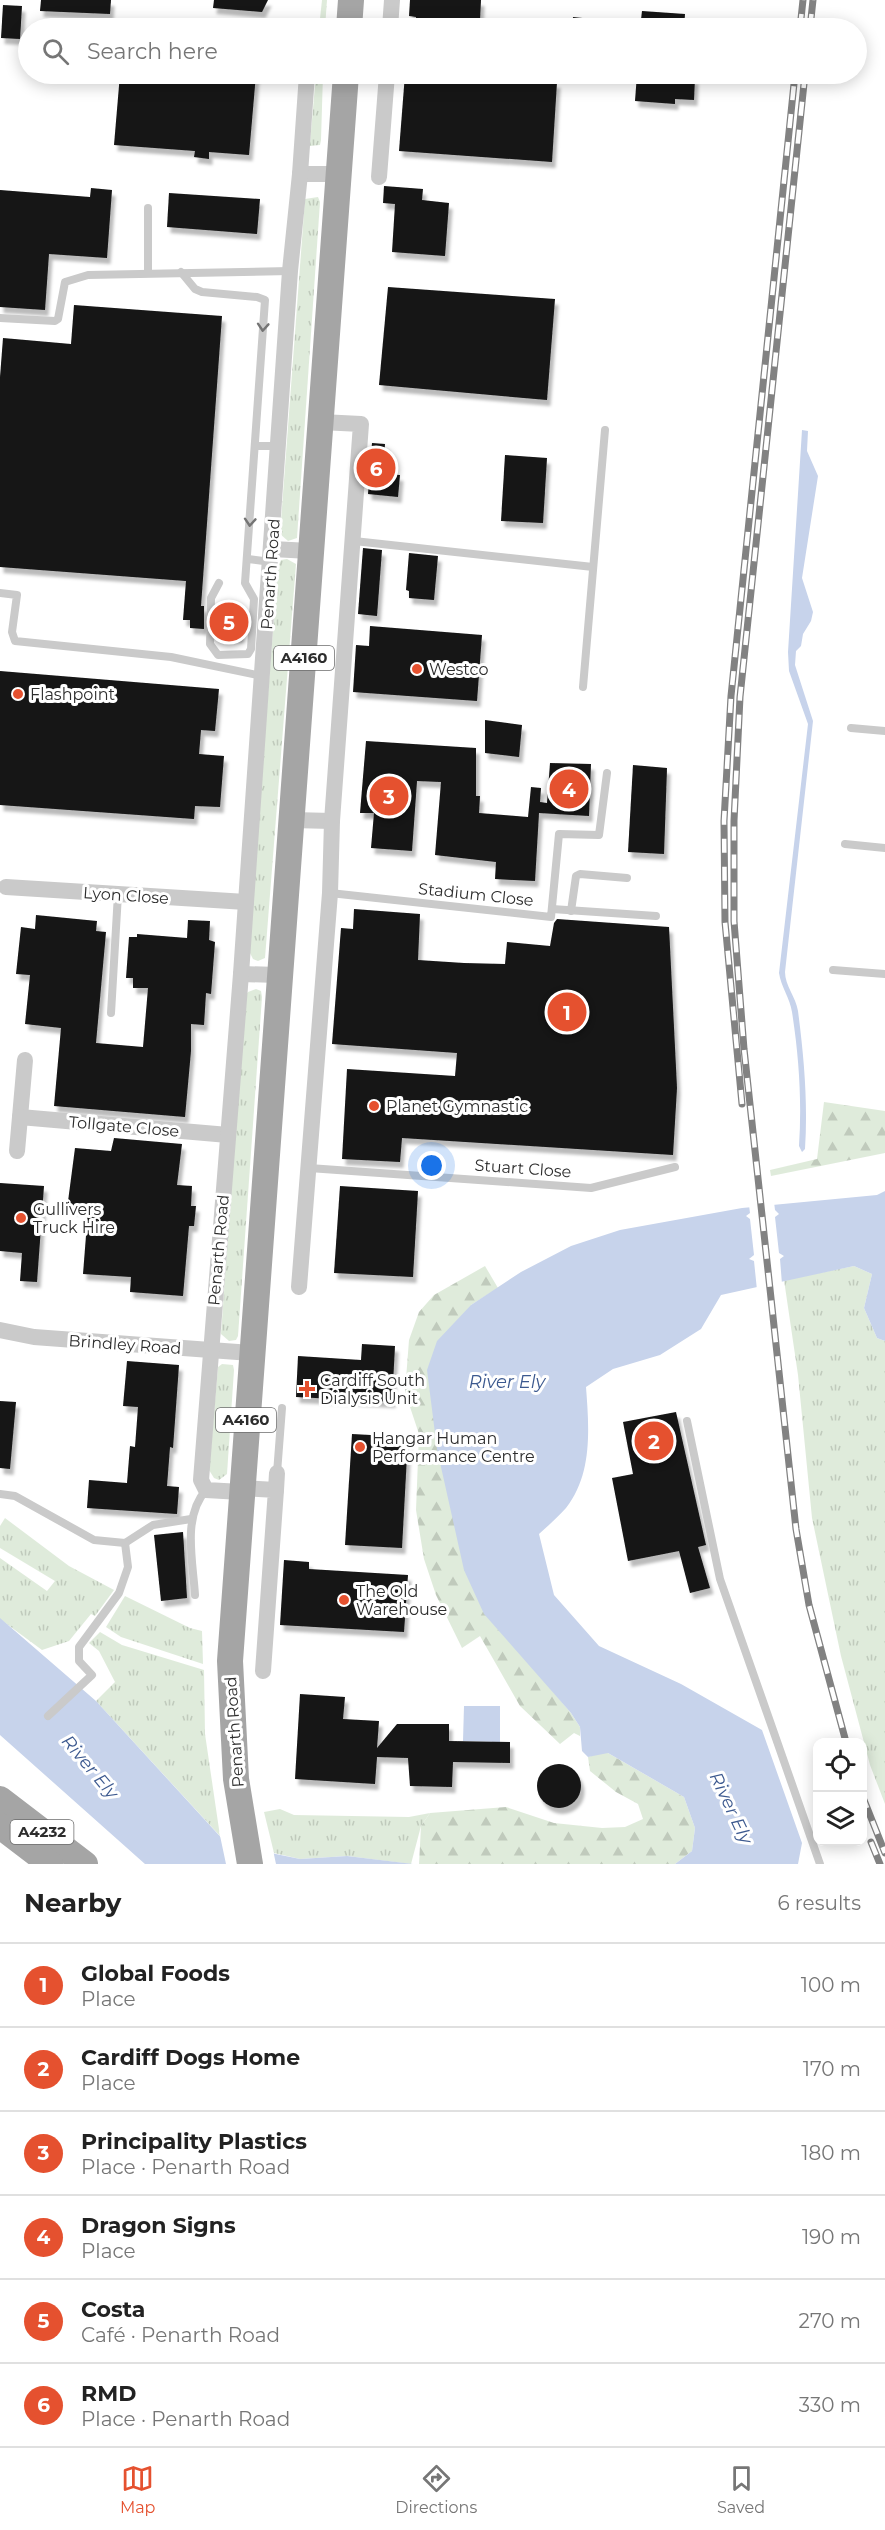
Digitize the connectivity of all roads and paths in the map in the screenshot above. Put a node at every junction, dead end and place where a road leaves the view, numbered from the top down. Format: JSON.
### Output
{"nodes":[{"id":1,"x":351,"y":0,"type":"edge"},
{"id":2,"x":392,"y":0,"type":"edge"},
{"id":3,"x":350,"y":18,"type":"edge"},
{"id":4,"x":391,"y":18,"type":"edge"},
{"id":5,"x":306,"y":84,"type":"edge"},
{"id":6,"x":345,"y":84,"type":"edge"},
{"id":7,"x":386,"y":84,"type":"edge"},
{"id":8,"x":300,"y":174,"type":"junction"},
{"id":9,"x":339,"y":174,"type":"junction"},
{"id":10,"x":380,"y":177,"type":"dead end"},
{"id":11,"x":148,"y":208,"type":"dead end"},
{"id":12,"x":290,"y":271,"type":"junction"},
{"id":13,"x":181,"y":272,"type":"junction"},
{"id":14,"x":148,"y":273,"type":"junction"},
{"id":15,"x":0,"y":318,"type":"edge"},
{"id":16,"x":321,"y":422,"type":"junction"},
{"id":17,"x":605,"y":430,"type":"dead end"},
{"id":18,"x":255,"y":446,"type":"junction"},
{"id":19,"x":279,"y":446,"type":"junction"},
{"id":20,"x":354,"y":541,"type":"junction"},
{"id":21,"x":310,"y":551,"type":"junction"},
{"id":22,"x":272,"y":555,"type":"junction"},
{"id":23,"x":248,"y":559,"type":"junction"},
{"id":24,"x":593,"y":567,"type":"junction"},
{"id":25,"x":219,"y":583,"type":"dead end"},
{"id":26,"x":0,"y":592,"type":"edge"},
{"id":27,"x":263,"y":677,"type":"junction"},
{"id":28,"x":583,"y":687,"type":"dead end"},
{"id":29,"x":850,"y":728,"type":"dead end"},
{"id":30,"x":885,"y":731,"type":"edge"},
{"id":31,"x":606,"y":773,"type":"dead end"},
{"id":32,"x":292,"y":820,"type":"junction"},
{"id":33,"x":332,"y":821,"type":"junction"},
{"id":34,"x":845,"y":844,"type":"dead end"},
{"id":35,"x":885,"y":848,"type":"edge"},
{"id":36,"x":627,"y":878,"type":"dead end"},
{"id":37,"x":6,"y":886,"type":"dead end"},
{"id":38,"x":330,"y":893,"type":"junction"},
{"id":39,"x":118,"y":894,"type":"junction"},
{"id":40,"x":246,"y":902,"type":"junction"},
{"id":41,"x":552,"y":909,"type":"junction"},
{"id":42,"x":571,"y":911,"type":"junction"},
{"id":43,"x":656,"y":916,"type":"dead end"},
{"id":44,"x":833,"y":970,"type":"dead end"},
{"id":45,"x":242,"y":974,"type":"junction"},
{"id":46,"x":885,"y":974,"type":"edge"},
{"id":47,"x":278,"y":975,"type":"junction"},
{"id":48,"x":111,"y":1013,"type":"dead end"},
{"id":49,"x":25,"y":1060,"type":"dead end"},
{"id":50,"x":20,"y":1117,"type":"junction"},
{"id":51,"x":228,"y":1135,"type":"junction"},
{"id":52,"x":17,"y":1151,"type":"dead end"},
{"id":53,"x":675,"y":1167,"type":"dead end"},
{"id":54,"x":309,"y":1168,"type":"junction"},
{"id":55,"x":299,"y":1287,"type":"dead end"},
{"id":56,"x":0,"y":1330,"type":"edge"},
{"id":57,"x":210,"y":1351,"type":"junction"},
{"id":58,"x":252,"y":1353,"type":"junction"},
{"id":59,"x":282,"y":1408,"type":"dead end"},
{"id":60,"x":687,"y":1421,"type":"dead end"},
{"id":61,"x":277,"y":1482,"type":"junction"},
{"id":62,"x":206,"y":1490,"type":"junction"},
{"id":63,"x":241,"y":1490,"type":"junction"},
{"id":64,"x":0,"y":1494,"type":"edge"},
{"id":65,"x":191,"y":1519,"type":"junction"},
{"id":66,"x":125,"y":1543,"type":"junction"},
{"id":67,"x":195,"y":1595,"type":"dead end"},
{"id":68,"x":263,"y":1671,"type":"dead end"},
{"id":69,"x":48,"y":1716,"type":"dead end"},
{"id":70,"x":0,"y":1799,"type":"edge"},
{"id":71,"x":0,"y":1826,"type":"edge"},
{"id":72,"x":50,"y":1864,"type":"edge"},
{"id":73,"x":85,"y":1864,"type":"edge"},
{"id":74,"x":250,"y":1864,"type":"edge"},
{"id":75,"x":820,"y":1864,"type":"edge"}],
"edges":[{"from":1,"to":3,"type":"main road"},
{"from":2,"to":4,"type":"street"},
{"from":5,"to":8,"type":"street","name":"Penarth Road"},
{"from":6,"to":9,"type":"main road","name":"Penarth Road","number":"A4160"},
{"from":7,"to":10,"type":"street"},
{"from":8,"to":9,"type":"street"},
{"from":8,"to":12,"type":"street","name":"Penarth Road"},
{"from":9,"to":16,"type":"main road","name":"Penarth Road","number":"A4160"},
{"from":11,"to":14,"type":"lane"},
{"from":12,"to":13,"type":"lane"},
{"from":12,"to":19,"type":"street","name":"Penarth Road"},
{"from":13,"to":14,"type":"lane"},
{"from":13,"to":18,"type":"lane","one_way":true},
{"from":14,"to":15,"type":"lane"},
{"from":16,"to":20,"type":"street"},
{"from":16,"to":21,"type":"main road","name":"Penarth Road","number":"A4160"},
{"from":17,"to":24,"type":"lane"},
{"from":18,"to":19,"type":"lane"},
{"from":18,"to":23,"type":"lane","one_way":true},
{"from":19,"to":22,"type":"street","name":"Penarth Road"},
{"from":20,"to":24,"type":"lane"},
{"from":20,"to":33,"type":"street"},
{"from":21,"to":22,"type":"street"},
{"from":21,"to":32,"type":"main road","name":"Penarth Road","number":"A4160"},
{"from":22,"to":23,"type":"lane"},
{"from":22,"to":27,"type":"street","name":"Penarth Road"},
{"from":23,"to":25,"type":"lane"},
{"from":24,"to":28,"type":"lane"},
{"from":26,"to":27,"type":"lane"},
{"from":27,"to":40,"type":"street","name":"Penarth Road"},
{"from":29,"to":30,"type":"lane"},
{"from":31,"to":41,"type":"lane","name":"Stadium Close"},
{"from":32,"to":33,"type":"street"},
{"from":32,"to":47,"type":"main road","name":"Penarth Road","number":"A4160"},
{"from":33,"to":38,"type":"street"},
{"from":34,"to":35,"type":"lane"},
{"from":36,"to":42,"type":"lane"},
{"from":37,"to":39,"type":"street","name":"Lyon Close"},
{"from":38,"to":41,"type":"lane","name":"Stadium Close"},
{"from":38,"to":54,"type":"street"},
{"from":39,"to":40,"type":"street","name":"Lyon Close"},
{"from":39,"to":48,"type":"lane"},
{"from":40,"to":45,"type":"street","name":"Penarth Road"},
{"from":41,"to":42,"type":"lane"},
{"from":42,"to":43,"type":"lane"},
{"from":44,"to":46,"type":"lane"},
{"from":45,"to":47,"type":"street"},
{"from":45,"to":51,"type":"street","name":"Penarth Road"},
{"from":47,"to":58,"type":"main road","name":"Penarth Road","number":"A4160"},
{"from":49,"to":50,"type":"street"},
{"from":50,"to":51,"type":"street","name":"Tollgate Close"},
{"from":50,"to":52,"type":"street"},
{"from":51,"to":57,"type":"street","name":"Penarth Road"},
{"from":53,"to":54,"type":"lane","name":"Stuart Close"},
{"from":54,"to":55,"type":"street"},
{"from":56,"to":57,"type":"street","name":"Brindley Road"},
{"from":57,"to":58,"type":"street","name":"Brindley Road"},
{"from":57,"to":62,"type":"street","name":"Penarth Road"},
{"from":58,"to":63,"type":"main road","name":"Penarth Road","number":"A4160"},
{"from":59,"to":61,"type":"lane"},
{"from":60,"to":75,"type":"lane"},
{"from":61,"to":63,"type":"street"},
{"from":61,"to":68,"type":"street"},
{"from":62,"to":63,"type":"street"},
{"from":62,"to":65,"type":"lane"},
{"from":63,"to":74,"type":"main road","name":"Penarth Road","number":"A4160"},
{"from":64,"to":66,"type":"lane"},
{"from":65,"to":66,"type":"lane"},
{"from":65,"to":67,"type":"lane"},
{"from":66,"to":69,"type":"lane"},
{"from":70,"to":73,"type":"main road","number":"A4232"},
{"from":71,"to":72,"type":"main road","number":"A4232"}]}
